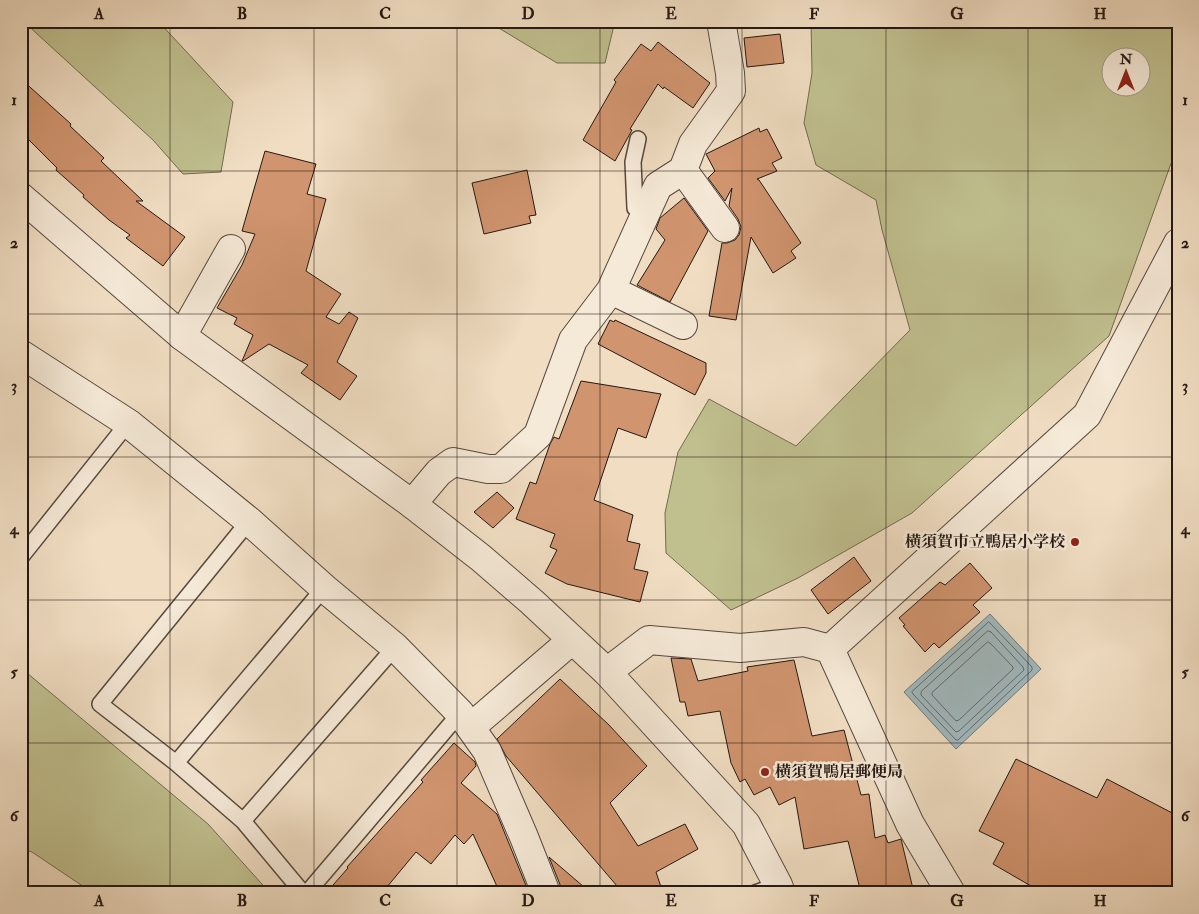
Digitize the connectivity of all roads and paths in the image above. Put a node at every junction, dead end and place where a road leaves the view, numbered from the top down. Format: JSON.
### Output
{"nodes":[{"id":1,"x":721,"y":21,"type":"edge"},
{"id":2,"x":638,"y":139,"type":"dead end"},
{"id":3,"x":683,"y":170,"type":"junction"},
{"id":4,"x":21,"y":197,"type":"edge"},
{"id":5,"x":646,"y":215,"type":"junction"},
{"id":6,"x":726,"y":228,"type":"dead end"},
{"id":7,"x":1178,"y":243,"type":"edge"},
{"id":8,"x":231,"y":249,"type":"dead end"},
{"id":9,"x":612,"y":290,"type":"junction"},
{"id":10,"x":682,"y":324,"type":"dead end"},
{"id":11,"x":182,"y":336,"type":"junction"},
{"id":12,"x":21,"y":354,"type":"edge"},
{"id":13,"x":128,"y":422,"type":"junction"},
{"id":14,"x":412,"y":504,"type":"junction"},
{"id":15,"x":249,"y":520,"type":"junction"},
{"id":16,"x":21,"y":557,"type":"edge"},
{"id":17,"x":324,"y":588,"type":"junction"},
{"id":18,"x":572,"y":640,"type":"junction"},
{"id":19,"x":395,"y":646,"type":"junction"},
{"id":20,"x":830,"y":649,"type":"junction"},
{"id":21,"x":607,"y":672,"type":"junction"},
{"id":22,"x":465,"y":720,"type":"junction"},
{"id":23,"x":176,"y":763,"type":"junction"},
{"id":24,"x":243,"y":821,"type":"junction"},
{"id":25,"x":771,"y":890,"type":"edge"},
{"id":26,"x":305,"y":893,"type":"edge"},
{"id":27,"x":546,"y":893,"type":"edge"},
{"id":28,"x":951,"y":893,"type":"edge"}],
"edges":[{"from":1,"to":3,"type":"street"},
{"from":2,"to":5,"type":"lane"},
{"from":3,"to":5,"type":"street"},
{"from":3,"to":6,"type":"street"},
{"from":4,"to":11,"type":"street"},
{"from":5,"to":9,"type":"street"},
{"from":7,"to":20,"type":"street"},
{"from":8,"to":11,"type":"street"},
{"from":9,"to":10,"type":"street"},
{"from":9,"to":14,"type":"street"},
{"from":11,"to":14,"type":"street"},
{"from":12,"to":13,"type":"street"},
{"from":13,"to":15,"type":"street"},
{"from":13,"to":16,"type":"lane"},
{"from":14,"to":18,"type":"street"},
{"from":15,"to":17,"type":"street"},
{"from":15,"to":23,"type":"lane"},
{"from":17,"to":19,"type":"street"},
{"from":17,"to":23,"type":"lane"},
{"from":18,"to":21,"type":"street"},
{"from":18,"to":22,"type":"street"},
{"from":19,"to":22,"type":"street"},
{"from":19,"to":24,"type":"lane"},
{"from":20,"to":21,"type":"street"},
{"from":20,"to":28,"type":"street"},
{"from":21,"to":25,"type":"street"},
{"from":22,"to":26,"type":"lane"},
{"from":22,"to":27,"type":"street"},
{"from":23,"to":24,"type":"lane"},
{"from":24,"to":26,"type":"lane"}]}
